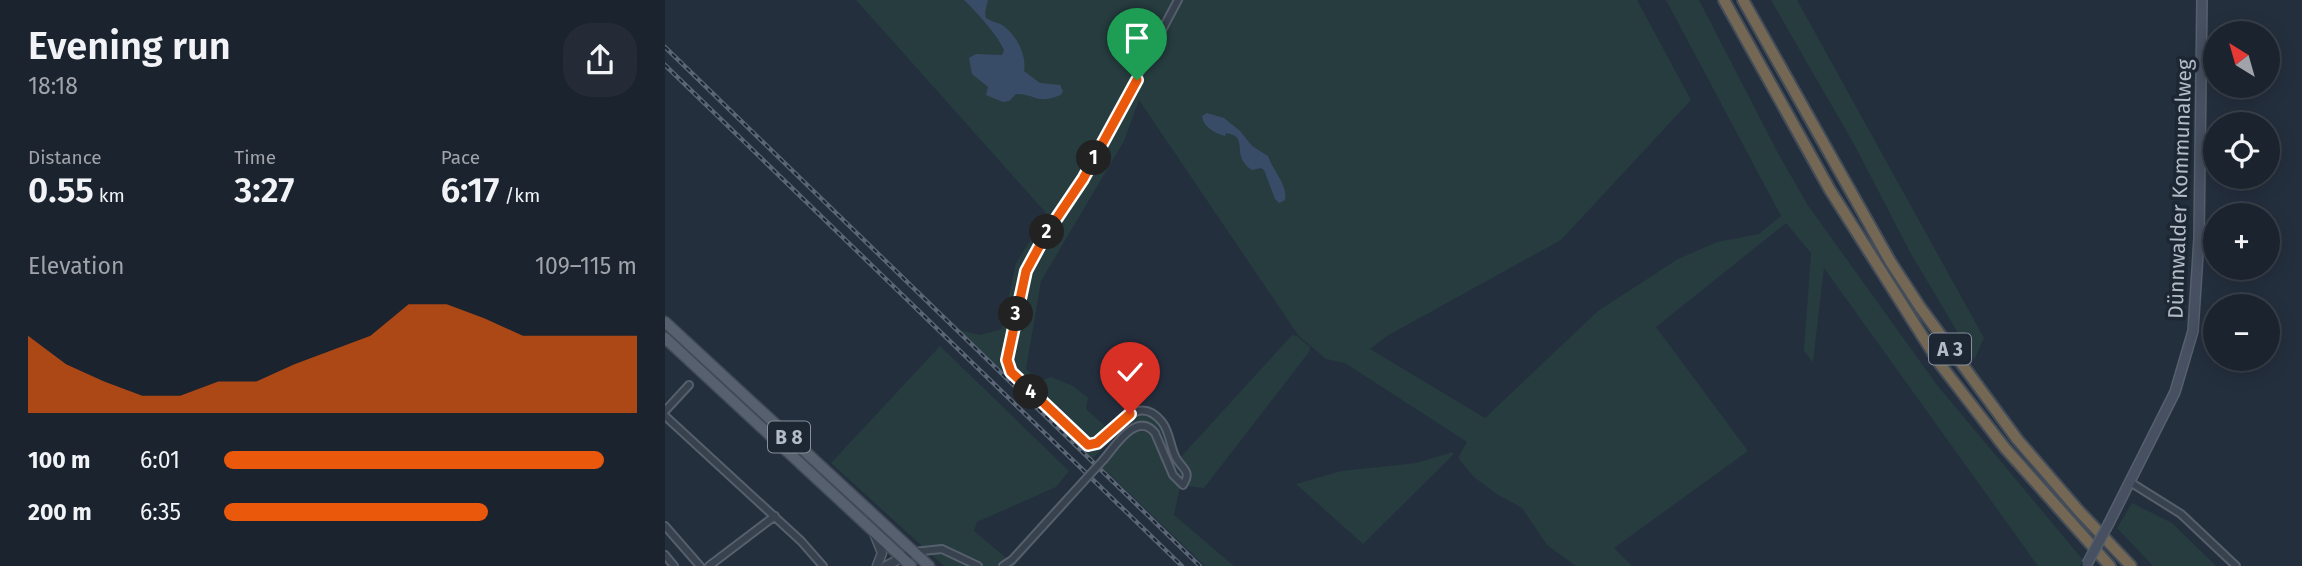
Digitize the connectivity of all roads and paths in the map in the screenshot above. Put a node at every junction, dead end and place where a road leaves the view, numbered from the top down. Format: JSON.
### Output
{"nodes":[{"id":1,"x":1178,"y":0,"type":"edge"},
{"id":2,"x":1724,"y":0,"type":"edge"},
{"id":3,"x":1743,"y":0,"type":"edge"},
{"id":4,"x":2202,"y":0,"type":"edge"},
{"id":5,"x":665,"y":322,"type":"edge"},
{"id":6,"x":665,"y":338,"type":"edge"},
{"id":7,"x":689,"y":385,"type":"dead end"},
{"id":8,"x":665,"y":414,"type":"edge"},
{"id":9,"x":2130,"y":482,"type":"junction"},
{"id":10,"x":775,"y":516,"type":"junction"},
{"id":11,"x":665,"y":526,"type":"edge"},
{"id":12,"x":873,"y":531,"type":"junction"},
{"id":13,"x":913,"y":552,"type":"junction"},
{"id":14,"x":665,"y":555,"type":"edge"},
{"id":15,"x":902,"y":558,"type":"junction"},
{"id":16,"x":2087,"y":565,"type":"edge"},
{"id":17,"x":674,"y":566,"type":"edge"},
{"id":18,"x":700,"y":566,"type":"edge"},
{"id":19,"x":709,"y":566,"type":"edge"},
{"id":20,"x":823,"y":566,"type":"edge"},
{"id":21,"x":877,"y":566,"type":"edge"},
{"id":22,"x":886,"y":566,"type":"edge"},
{"id":23,"x":911,"y":566,"type":"edge"},
{"id":24,"x":929,"y":566,"type":"edge"},
{"id":25,"x":978,"y":566,"type":"edge"},
{"id":26,"x":1003,"y":566,"type":"edge"},
{"id":27,"x":2110,"y":566,"type":"edge"},
{"id":28,"x":2131,"y":566,"type":"edge"},
{"id":29,"x":2236,"y":566,"type":"edge"}],
"edges":[{"from":1,"to":26,"type":"street","bridge":true},
{"from":2,"to":27,"type":"highway","number":"A 3"},
{"from":3,"to":28,"type":"highway","number":"A 3"},
{"from":4,"to":9,"type":"main road","name":"Dünnwalder Kommunalweg"},
{"from":5,"to":13,"type":"main road","number":"B 8"},
{"from":6,"to":12,"type":"main road","number":"B 8"},
{"from":7,"to":8,"type":"street"},
{"from":8,"to":10,"type":"street"},
{"from":9,"to":16,"type":"main road","name":"Dünnwalder Kommunalweg","bridge":true},
{"from":9,"to":29,"type":"street"},
{"from":10,"to":19,"type":"street"},
{"from":10,"to":20,"type":"street"},
{"from":11,"to":18,"type":"street"},
{"from":12,"to":15,"type":"main road","number":"B 8"},
{"from":12,"to":21,"type":"street"},
{"from":13,"to":15,"type":"street"},
{"from":13,"to":24,"type":"main road","number":"B 8"},
{"from":13,"to":25,"type":"street"},
{"from":14,"to":17,"type":"street"},
{"from":15,"to":22,"type":"street"},
{"from":15,"to":23,"type":"main road","number":"B 8"}]}
